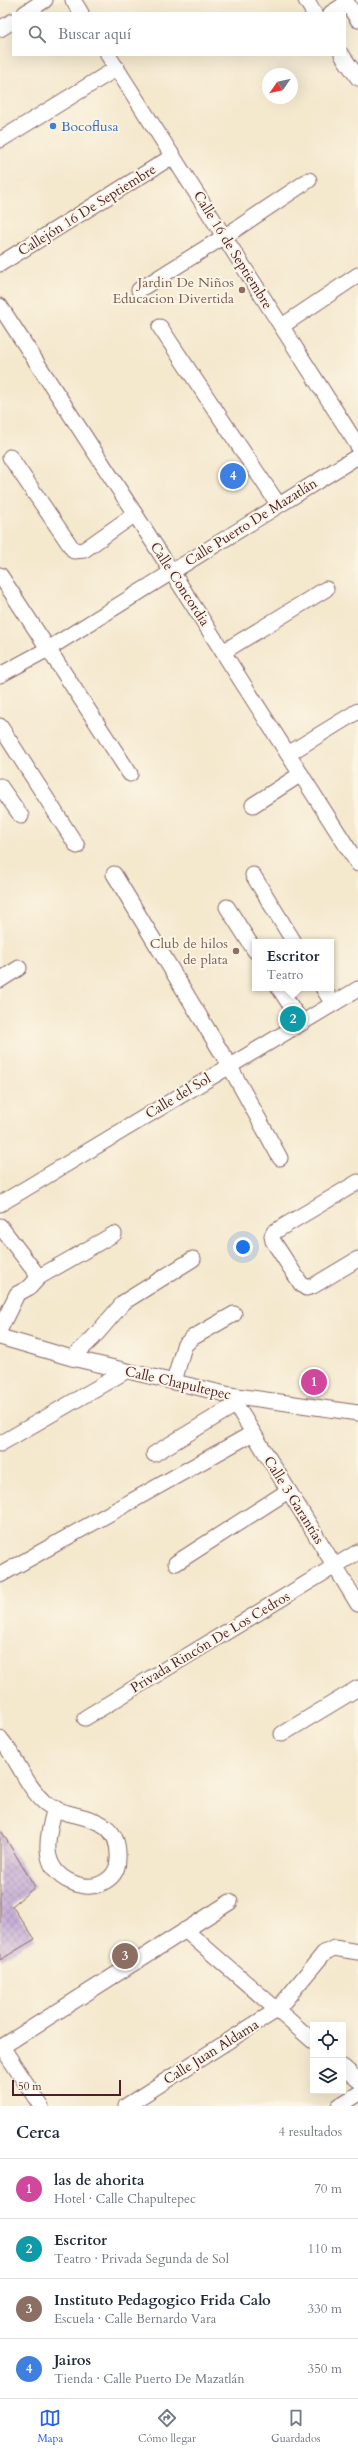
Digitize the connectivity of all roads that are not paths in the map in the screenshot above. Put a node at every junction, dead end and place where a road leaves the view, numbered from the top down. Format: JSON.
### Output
{"nodes":[{"id":1,"x":45,"y":0,"type":"edge"},
{"id":2,"x":72,"y":0,"type":"edge"},
{"id":3,"x":306,"y":0,"type":"edge"},
{"id":4,"x":346,"y":1,"type":"edge"},
{"id":5,"x":27,"y":12,"type":"edge"},
{"id":6,"x":80,"y":12,"type":"edge"},
{"id":7,"x":313,"y":12,"type":"edge"},
{"id":8,"x":332,"y":12,"type":"edge"},
{"id":9,"x":358,"y":20,"type":"edge"},
{"id":10,"x":12,"y":22,"type":"edge"},
{"id":11,"x":0,"y":29,"type":"edge"},
{"id":12,"x":109,"y":56,"type":"edge"},
{"id":13,"x":343,"y":56,"type":"edge"},
{"id":14,"x":117,"y":68,"type":"junction"},
{"id":15,"x":358,"y":78,"type":"edge"},
{"id":16,"x":0,"y":140,"type":"edge"},
{"id":17,"x":173,"y":156,"type":"junction"},
{"id":18,"x":309,"y":180,"type":"dead end"},
{"id":19,"x":225,"y":236,"type":"junction"},
{"id":20,"x":0,"y":264,"type":"edge"},
{"id":21,"x":356,"y":280,"type":"edge"},
{"id":22,"x":139,"y":290,"type":"dead end"},
{"id":23,"x":0,"y":306,"type":"edge"},
{"id":24,"x":282,"y":326,"type":"junction"},
{"id":25,"x":160,"y":327,"type":"dead end"},
{"id":26,"x":358,"y":446,"type":"edge"},
{"id":27,"x":358,"y":456,"type":"edge"},
{"id":28,"x":10,"y":457,"type":"dead end"},
{"id":29,"x":278,"y":504,"type":"junction"},
{"id":30,"x":135,"y":514,"type":"junction"},
{"id":31,"x":171,"y":570,"type":"junction"},
{"id":32,"x":0,"y":575,"type":"edge"},
{"id":33,"x":326,"y":589,"type":"dead end"},
{"id":34,"x":48,"y":649,"type":"junction"},
{"id":35,"x":223,"y":652,"type":"junction"},
{"id":36,"x":0,"y":675,"type":"edge"},
{"id":37,"x":358,"y":711,"type":"edge"},
{"id":38,"x":0,"y":726,"type":"edge"},
{"id":39,"x":288,"y":754,"type":"junction"},
{"id":40,"x":130,"y":774,"type":"dead end"},
{"id":41,"x":301,"y":774,"type":"junction"},
{"id":42,"x":0,"y":786,"type":"edge"},
{"id":43,"x":253,"y":805,"type":"dead end"},
{"id":44,"x":21,"y":816,"type":"dead end"},
{"id":45,"x":77,"y":846,"type":"dead end"},
{"id":46,"x":358,"y":864,"type":"edge"},
{"id":47,"x":114,"y":874,"type":"dead end"},
{"id":48,"x":253,"y":875,"type":"dead end"},
{"id":49,"x":226,"y":907,"type":"dead end"},
{"id":50,"x":292,"y":939,"type":"edge"},
{"id":51,"x":252,"y":946,"type":"edge"},
{"id":52,"x":19,"y":968,"type":"dead end"},
{"id":53,"x":0,"y":980,"type":"edge"},
{"id":54,"x":358,"y":989,"type":"edge"},
{"id":55,"x":281,"y":991,"type":"edge"},
{"id":56,"x":325,"y":991,"type":"edge"},
{"id":57,"x":332,"y":1004,"type":"junction"},
{"id":58,"x":302,"y":1023,"type":"junction"},
{"id":59,"x":229,"y":1065,"type":"junction"},
{"id":60,"x":280,"y":1158,"type":"dead end"},
{"id":61,"x":358,"y":1182,"type":"edge"},
{"id":62,"x":0,"y":1204,"type":"edge"},
{"id":63,"x":0,"y":1226,"type":"edge"},
{"id":64,"x":114,"y":1234,"type":"dead end"},
{"id":65,"x":193,"y":1259,"type":"dead end"},
{"id":66,"x":358,"y":1259,"type":"edge"},
{"id":67,"x":39,"y":1277,"type":"junction"},
{"id":68,"x":234,"y":1314,"type":"dead end"},
{"id":69,"x":0,"y":1329,"type":"edge"},
{"id":70,"x":0,"y":1338,"type":"edge"},
{"id":71,"x":72,"y":1358,"type":"junction"},
{"id":72,"x":126,"y":1371,"type":"junction"},
{"id":73,"x":174,"y":1382,"type":"junction"},
{"id":74,"x":232,"y":1400,"type":"junction"},
{"id":75,"x":358,"y":1413,"type":"edge"},
{"id":76,"x":253,"y":1433,"type":"junction"},
{"id":77,"x":0,"y":1444,"type":"edge"},
{"id":78,"x":154,"y":1454,"type":"dead end"},
{"id":79,"x":288,"y":1491,"type":"junction"},
{"id":80,"x":358,"y":1552,"type":"edge"},
{"id":81,"x":176,"y":1563,"type":"dead end"},
{"id":82,"x":335,"y":1566,"type":"junction"},
{"id":83,"x":0,"y":1575,"type":"edge"},
{"id":84,"x":358,"y":1604,"type":"edge"},
{"id":85,"x":358,"y":1688,"type":"edge"},
{"id":86,"x":85,"y":1718,"type":"dead end"},
{"id":87,"x":282,"y":1734,"type":"dead end"},
{"id":88,"x":0,"y":1738,"type":"edge"},
{"id":89,"x":55,"y":1808,"type":"junction"},
{"id":90,"x":230,"y":1902,"type":"dead end"},
{"id":91,"x":185,"y":1930,"type":"junction"},
{"id":92,"x":358,"y":1952,"type":"edge"},
{"id":93,"x":277,"y":2010,"type":"junction"},
{"id":94,"x":310,"y":2039,"type":"edge"},
{"id":95,"x":1,"y":2047,"type":"edge"},
{"id":96,"x":346,"y":2070,"type":"edge"},
{"id":97,"x":358,"y":2080,"type":"edge"},
{"id":98,"x":358,"y":2094,"type":"edge"},
{"id":99,"x":41,"y":2106,"type":"edge"},
{"id":100,"x":126,"y":2106,"type":"edge"},
{"id":101,"x":340,"y":2106,"type":"edge"}],
"edges":[{"from":1,"to":5,"type":"street"},
{"from":2,"to":6,"type":"street"},
{"from":3,"to":7,"type":"street"},
{"from":4,"to":8,"type":"street"},
{"from":4,"to":9,"type":"street"},
{"from":10,"to":11,"type":"street"},
{"from":12,"to":14,"type":"street","name":"Calle 16 de Septiembre"},
{"from":13,"to":15,"type":"street"},
{"from":14,"to":16,"type":"street"},
{"from":14,"to":17,"type":"street","name":"Calle 16 de Septiembre"},
{"from":17,"to":19,"type":"street","name":"Calle 16 de Septiembre"},
{"from":17,"to":20,"type":"street","name":"Callejón 16 De Septiembre"},
{"from":18,"to":19,"type":"street"},
{"from":19,"to":22,"type":"street"},
{"from":19,"to":24,"type":"street","name":"Calle 16 de Septiembre"},
{"from":21,"to":24,"type":"street"},
{"from":23,"to":30,"type":"street","name":"Calle Concordia"},
{"from":24,"to":26,"type":"street","name":"Calle 16 de Septiembre"},
{"from":25,"to":29,"type":"street"},
{"from":27,"to":29,"type":"street","name":"Calle Puerto De Mazatlán"},
{"from":28,"to":30,"type":"street"},
{"from":29,"to":31,"type":"street","name":"Calle Puerto De Mazatlán"},
{"from":30,"to":31,"type":"street","name":"Calle Concordia"},
{"from":31,"to":34,"type":"street","name":"Calle Puerto De Mazatlán"},
{"from":31,"to":35,"type":"street","name":"Calle Concordia"},
{"from":32,"to":34,"type":"street"},
{"from":33,"to":35,"type":"street"},
{"from":34,"to":36,"type":"street","name":"Calle Puerto De Mazatlán"},
{"from":34,"to":40,"type":"street"},
{"from":35,"to":39,"type":"street","name":"Calle Concordia"},
{"from":37,"to":39,"type":"street"},
{"from":38,"to":45,"type":"street"},
{"from":39,"to":41,"type":"street","name":"Calle Concordia"},
{"from":41,"to":43,"type":"street"},
{"from":41,"to":46,"type":"street","name":"Calle Concordia"},
{"from":42,"to":44,"type":"street"},
{"from":47,"to":59,"type":"street"},
{"from":48,"to":50,"type":"street"},
{"from":49,"to":51,"type":"street"},
{"from":52,"to":53,"type":"street"},
{"from":54,"to":57,"type":"street","name":"Calle del Sol"},
{"from":55,"to":58,"type":"street"},
{"from":56,"to":57,"type":"street"},
{"from":57,"to":58,"type":"street","name":"Calle del Sol"},
{"from":58,"to":59,"type":"street","name":"Calle del Sol"},
{"from":59,"to":60,"type":"street"},
{"from":59,"to":62,"type":"street","name":"Calle del Sol"},
{"from":61,"to":66,"type":"street"},
{"from":63,"to":67,"type":"street"},
{"from":64,"to":67,"type":"street"},
{"from":65,"to":71,"type":"street"},
{"from":67,"to":69,"type":"street"},
{"from":68,"to":73,"type":"street"},
{"from":70,"to":71,"type":"street","name":"Calle Chapultepec"},
{"from":71,"to":72,"type":"street","name":"Calle Chapultepec"},
{"from":72,"to":73,"type":"street","name":"Calle Chapultepec"},
{"from":72,"to":77,"type":"street"},
{"from":73,"to":74,"type":"street","name":"Calle Chapultepec"},
{"from":74,"to":75,"type":"street","name":"Calle Chapultepec"},
{"from":74,"to":76,"type":"street","name":"Calle 3 Garantías"},
{"from":74,"to":78,"type":"street"},
{"from":76,"to":79,"type":"street","name":"Calle 3 Garantías"},
{"from":76,"to":83,"type":"street"},
{"from":79,"to":81,"type":"street"},
{"from":79,"to":82,"type":"street","name":"Calle 3 Garantías"},
{"from":80,"to":82,"type":"street","name":"Privada Rincón De Los Cedros"},
{"from":82,"to":84,"type":"street","name":"Calle 3 Garantías"},
{"from":82,"to":86,"type":"street","name":"Privada Rincón De Los Cedros"},
{"from":85,"to":87,"type":"street"},
{"from":88,"to":89,"type":"street"},
{"from":89,"to":89,"type":"street"},
{"from":90,"to":91,"type":"street"},
{"from":91,"to":93,"type":"street"},
{"from":91,"to":95,"type":"street"},
{"from":92,"to":93,"type":"street","name":"Calle Juan Aldama"},
{"from":93,"to":94,"type":"street"},
{"from":93,"to":100,"type":"street","name":"Calle Juan Aldama"},
{"from":95,"to":99,"type":"street"},
{"from":96,"to":97,"type":"street"},
{"from":98,"to":101,"type":"street"}]}
